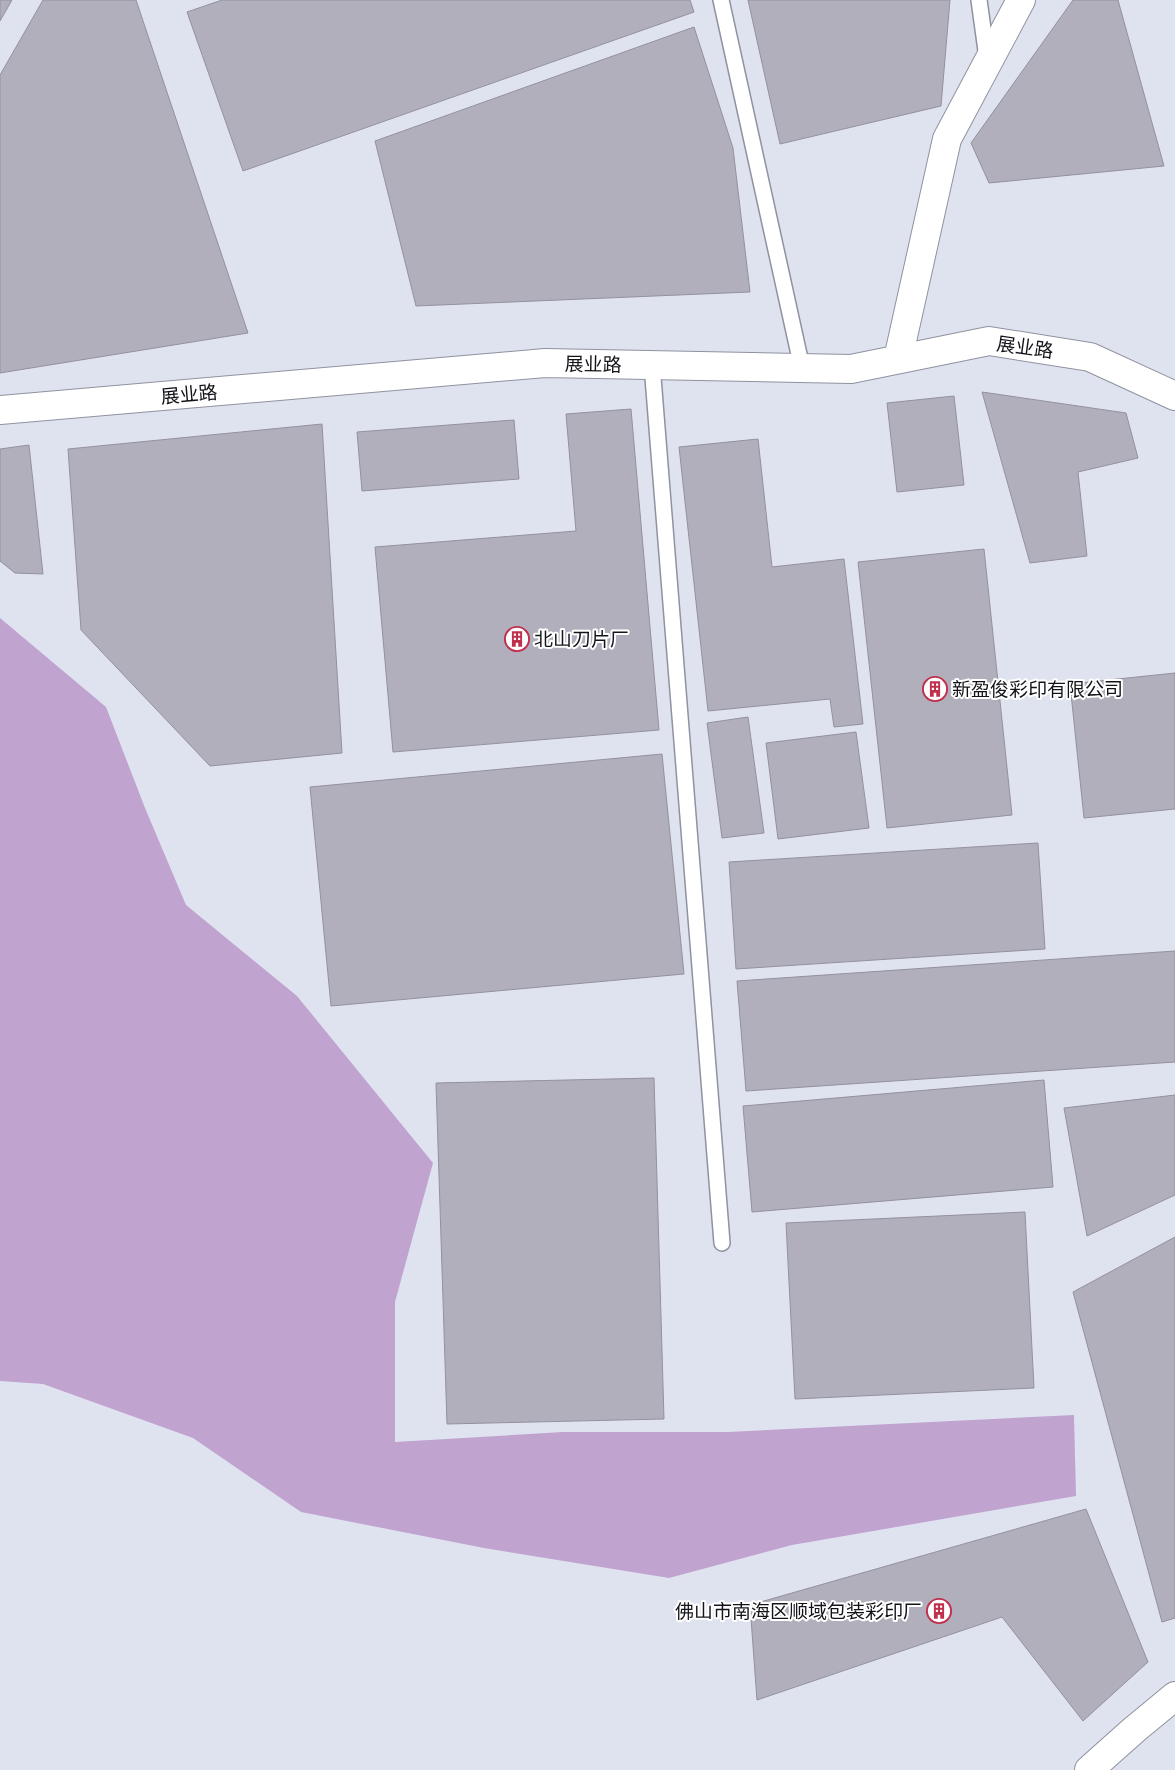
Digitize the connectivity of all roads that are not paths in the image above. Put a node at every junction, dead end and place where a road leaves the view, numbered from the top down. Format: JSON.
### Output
{"nodes":[{"id":1,"x":721,"y":0,"type":"edge"},
{"id":2,"x":979,"y":0,"type":"edge"},
{"id":3,"x":1021,"y":0,"type":"edge"},
{"id":4,"x":988,"y":63,"type":"junction"},
{"id":5,"x":898,"y":359,"type":"junction"},
{"id":6,"x":652,"y":365,"type":"junction"},
{"id":7,"x":802,"y":368,"type":"junction"},
{"id":8,"x":1175,"y":396,"type":"edge"},
{"id":9,"x":0,"y":410,"type":"edge"},
{"id":10,"x":722,"y":1243,"type":"dead end"},
{"id":11,"x":1175,"y":1696,"type":"edge"},
{"id":12,"x":1089,"y":1770,"type":"edge"}],
"edges":[{"from":1,"to":7,"type":"lane"},
{"from":2,"to":4,"type":"lane"},
{"from":3,"to":4,"type":"street"},
{"from":4,"to":5,"type":"street"},
{"from":5,"to":7,"type":"street","name":"展业路"},
{"from":5,"to":8,"type":"street","name":"展业路"},
{"from":6,"to":7,"type":"street","name":"展业路"},
{"from":6,"to":9,"type":"street","name":"展业路"},
{"from":6,"to":10,"type":"lane"},
{"from":11,"to":12,"type":"street"}]}
